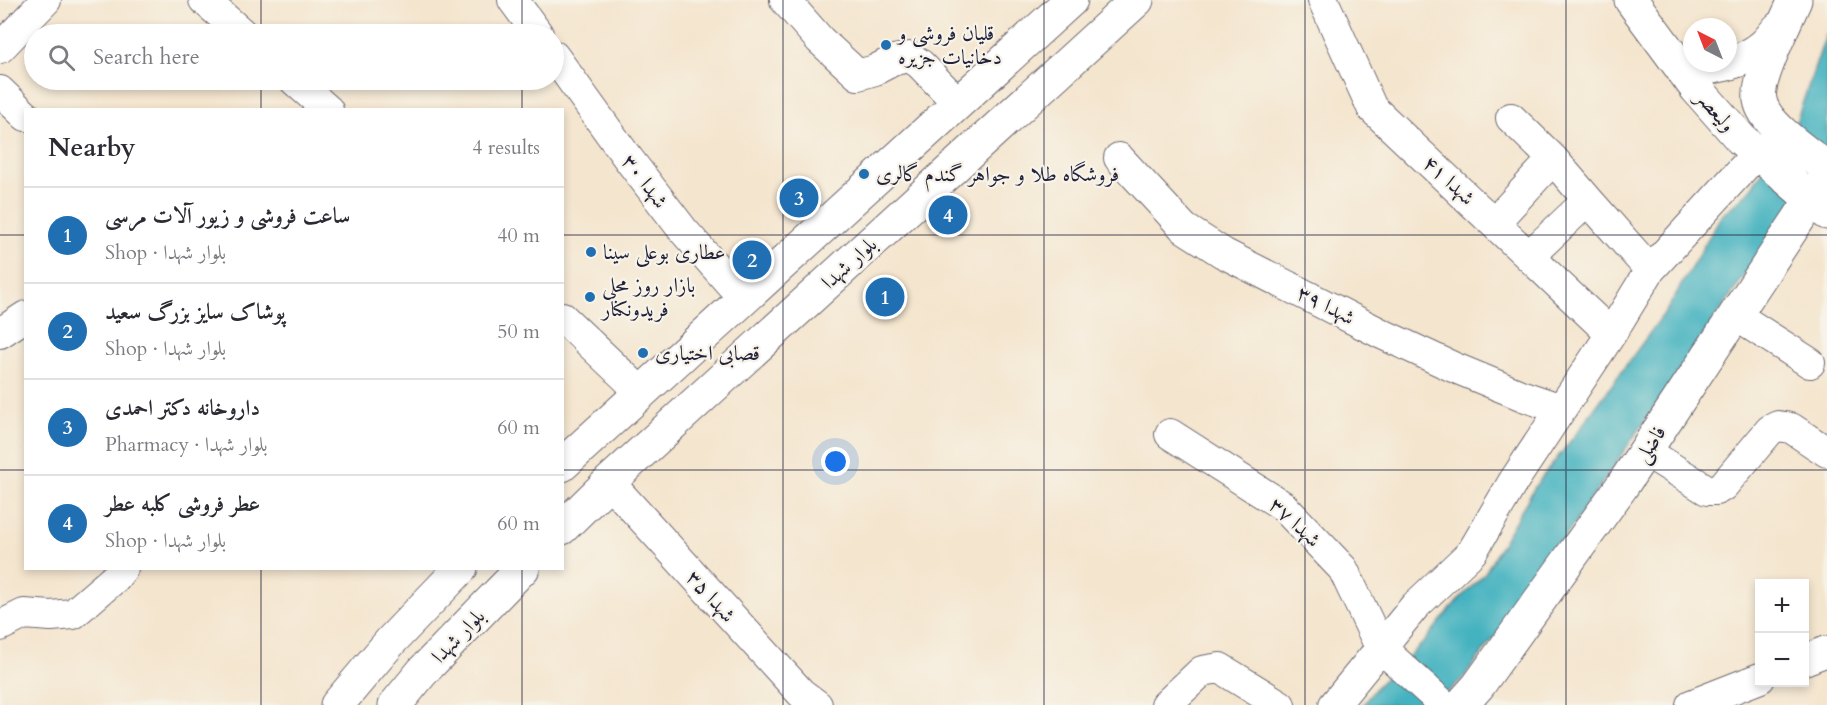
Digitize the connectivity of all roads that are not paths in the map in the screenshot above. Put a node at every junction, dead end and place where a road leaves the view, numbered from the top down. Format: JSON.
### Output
{"nodes":[{"id":1,"x":46,"y":0,"type":"edge"},
{"id":2,"x":204,"y":0,"type":"edge"},
{"id":3,"x":513,"y":0,"type":"edge"},
{"id":4,"x":785,"y":0,"type":"edge"},
{"id":5,"x":1137,"y":0,"type":"edge"},
{"id":6,"x":1323,"y":0,"type":"edge"},
{"id":7,"x":1631,"y":0,"type":"edge"},
{"id":8,"x":1069,"y":2,"type":"edge"},
{"id":9,"x":1791,"y":9,"type":"edge"},
{"id":10,"x":232,"y":24,"type":"edge"},
{"id":11,"x":531,"y":24,"type":"edge"},
{"id":12,"x":1097,"y":36,"type":"junction"},
{"id":13,"x":0,"y":48,"type":"edge"},
{"id":14,"x":1737,"y":61,"type":"edge"},
{"id":15,"x":564,"y":70,"type":"edge"},
{"id":16,"x":1683,"y":71,"type":"edge"},
{"id":17,"x":1684,"y":72,"type":"edge"},
{"id":18,"x":305,"y":90,"type":"edge"},
{"id":19,"x":0,"y":92,"type":"edge"},
{"id":20,"x":958,"y":103,"type":"junction"},
{"id":21,"x":326,"y":108,"type":"edge"},
{"id":22,"x":24,"y":114,"type":"edge"},
{"id":23,"x":1511,"y":118,"type":"dead end"},
{"id":24,"x":1768,"y":149,"type":"junction"},
{"id":25,"x":1119,"y":158,"type":"dead end"},
{"id":26,"x":1553,"y":159,"type":"junction"},
{"id":27,"x":1821,"y":186,"type":"edge"},
{"id":28,"x":1588,"y":200,"type":"junction"},
{"id":29,"x":1494,"y":223,"type":"junction"},
{"id":30,"x":1529,"y":256,"type":"junction"},
{"id":31,"x":1650,"y":270,"type":"junction"},
{"id":32,"x":744,"y":300,"type":"junction"},
{"id":33,"x":1735,"y":315,"type":"junction"},
{"id":34,"x":24,"y":317,"type":"edge"},
{"id":35,"x":564,"y":319,"type":"edge"},
{"id":36,"x":0,"y":333,"type":"edge"},
{"id":37,"x":1611,"y":334,"type":"junction"},
{"id":38,"x":1810,"y":363,"type":"dead end"},
{"id":39,"x":642,"y":393,"type":"junction"},
{"id":40,"x":1561,"y":409,"type":"junction"},
{"id":41,"x":1170,"y":434,"type":"dead end"},
{"id":42,"x":1646,"y":451,"type":"junction"},
{"id":43,"x":1827,"y":452,"type":"edge"},
{"id":44,"x":564,"y":463,"type":"edge"},
{"id":45,"x":609,"y":482,"type":"junction"},
{"id":46,"x":564,"y":526,"type":"edge"},
{"id":47,"x":121,"y":570,"type":"edge"},
{"id":48,"x":521,"y":570,"type":"edge"},
{"id":49,"x":452,"y":572,"type":"edge"},
{"id":50,"x":0,"y":626,"type":"edge"},
{"id":51,"x":1380,"y":648,"type":"junction"},
{"id":52,"x":1827,"y":651,"type":"edge"},
{"id":53,"x":1809,"y":658,"type":"edge"},
{"id":54,"x":1755,"y":680,"type":"edge"},
{"id":55,"x":802,"y":701,"type":"edge"},
{"id":56,"x":337,"y":705,"type":"edge"},
{"id":57,"x":395,"y":705,"type":"edge"},
{"id":58,"x":1166,"y":705,"type":"edge"},
{"id":59,"x":1280,"y":705,"type":"edge"},
{"id":60,"x":1334,"y":705,"type":"edge"},
{"id":61,"x":1444,"y":705,"type":"edge"},
{"id":62,"x":1461,"y":705,"type":"edge"},
{"id":63,"x":1691,"y":705,"type":"edge"}],
"edges":[{"from":1,"to":13,"type":"street"},
{"from":2,"to":10,"type":"street"},
{"from":3,"to":11,"type":"street"},
{"from":4,"to":20,"type":"street"},
{"from":5,"to":12,"type":"main road","name":"بلوار شهدا"},
{"from":6,"to":29,"type":"street","name":"شهدا ۴۱"},
{"from":7,"to":16,"type":"main road","name":"ولیعصر"},
{"from":8,"to":12,"type":"main road"},
{"from":8,"to":20,"type":"main road","name":"بلوار شهدا"},
{"from":9,"to":14,"type":"main road"},
{"from":9,"to":24,"type":"main road","name":"ولیعصر"},
{"from":12,"to":45,"type":"main road","name":"بلوار شهدا"},
{"from":15,"to":32,"type":"street","name":"شهدا ۳۰"},
{"from":17,"to":24,"type":"main road","name":"ولیعصر"},
{"from":18,"to":21,"type":"street"},
{"from":19,"to":22,"type":"street"},
{"from":20,"to":32,"type":"main road","name":"بلوار شهدا"},
{"from":23,"to":26,"type":"street"},
{"from":24,"to":27,"type":"main road"},
{"from":24,"to":31,"type":"street"},
{"from":25,"to":40,"type":"street","name":"شهدا ۳۹"},
{"from":26,"to":28,"type":"street"},
{"from":26,"to":29,"type":"street"},
{"from":27,"to":33,"type":"main road","name":"فاضلی"},
{"from":28,"to":30,"type":"street"},
{"from":28,"to":31,"type":"street"},
{"from":29,"to":30,"type":"street","name":"شهدا ۴۱"},
{"from":30,"to":37,"type":"street","name":"شهدا ۴۱"},
{"from":31,"to":37,"type":"street"},
{"from":32,"to":39,"type":"main road","name":"بلوار شهدا"},
{"from":33,"to":38,"type":"street"},
{"from":33,"to":42,"type":"main road","name":"فاضلی"},
{"from":34,"to":36,"type":"street"},
{"from":35,"to":39,"type":"street"},
{"from":37,"to":40,"type":"street"},
{"from":39,"to":44,"type":"main road","name":"بلوار شهدا"},
{"from":40,"to":51,"type":"street"},
{"from":41,"to":51,"type":"street","name":"شهدا ۳۷"},
{"from":42,"to":43,"type":"street"},
{"from":42,"to":62,"type":"main road","name":"فاضلی"},
{"from":45,"to":46,"type":"main road","name":"بلوار شهدا"},
{"from":45,"to":55,"type":"street","name":"شهدا ۳۵"},
{"from":47,"to":50,"type":"street"},
{"from":48,"to":57,"type":"main road","name":"بلوار شهدا"},
{"from":49,"to":56,"type":"main road"},
{"from":51,"to":60,"type":"street"},
{"from":51,"to":61,"type":"street"},
{"from":52,"to":53,"type":"street"},
{"from":54,"to":63,"type":"street"},
{"from":58,"to":59,"type":"street"}]}
